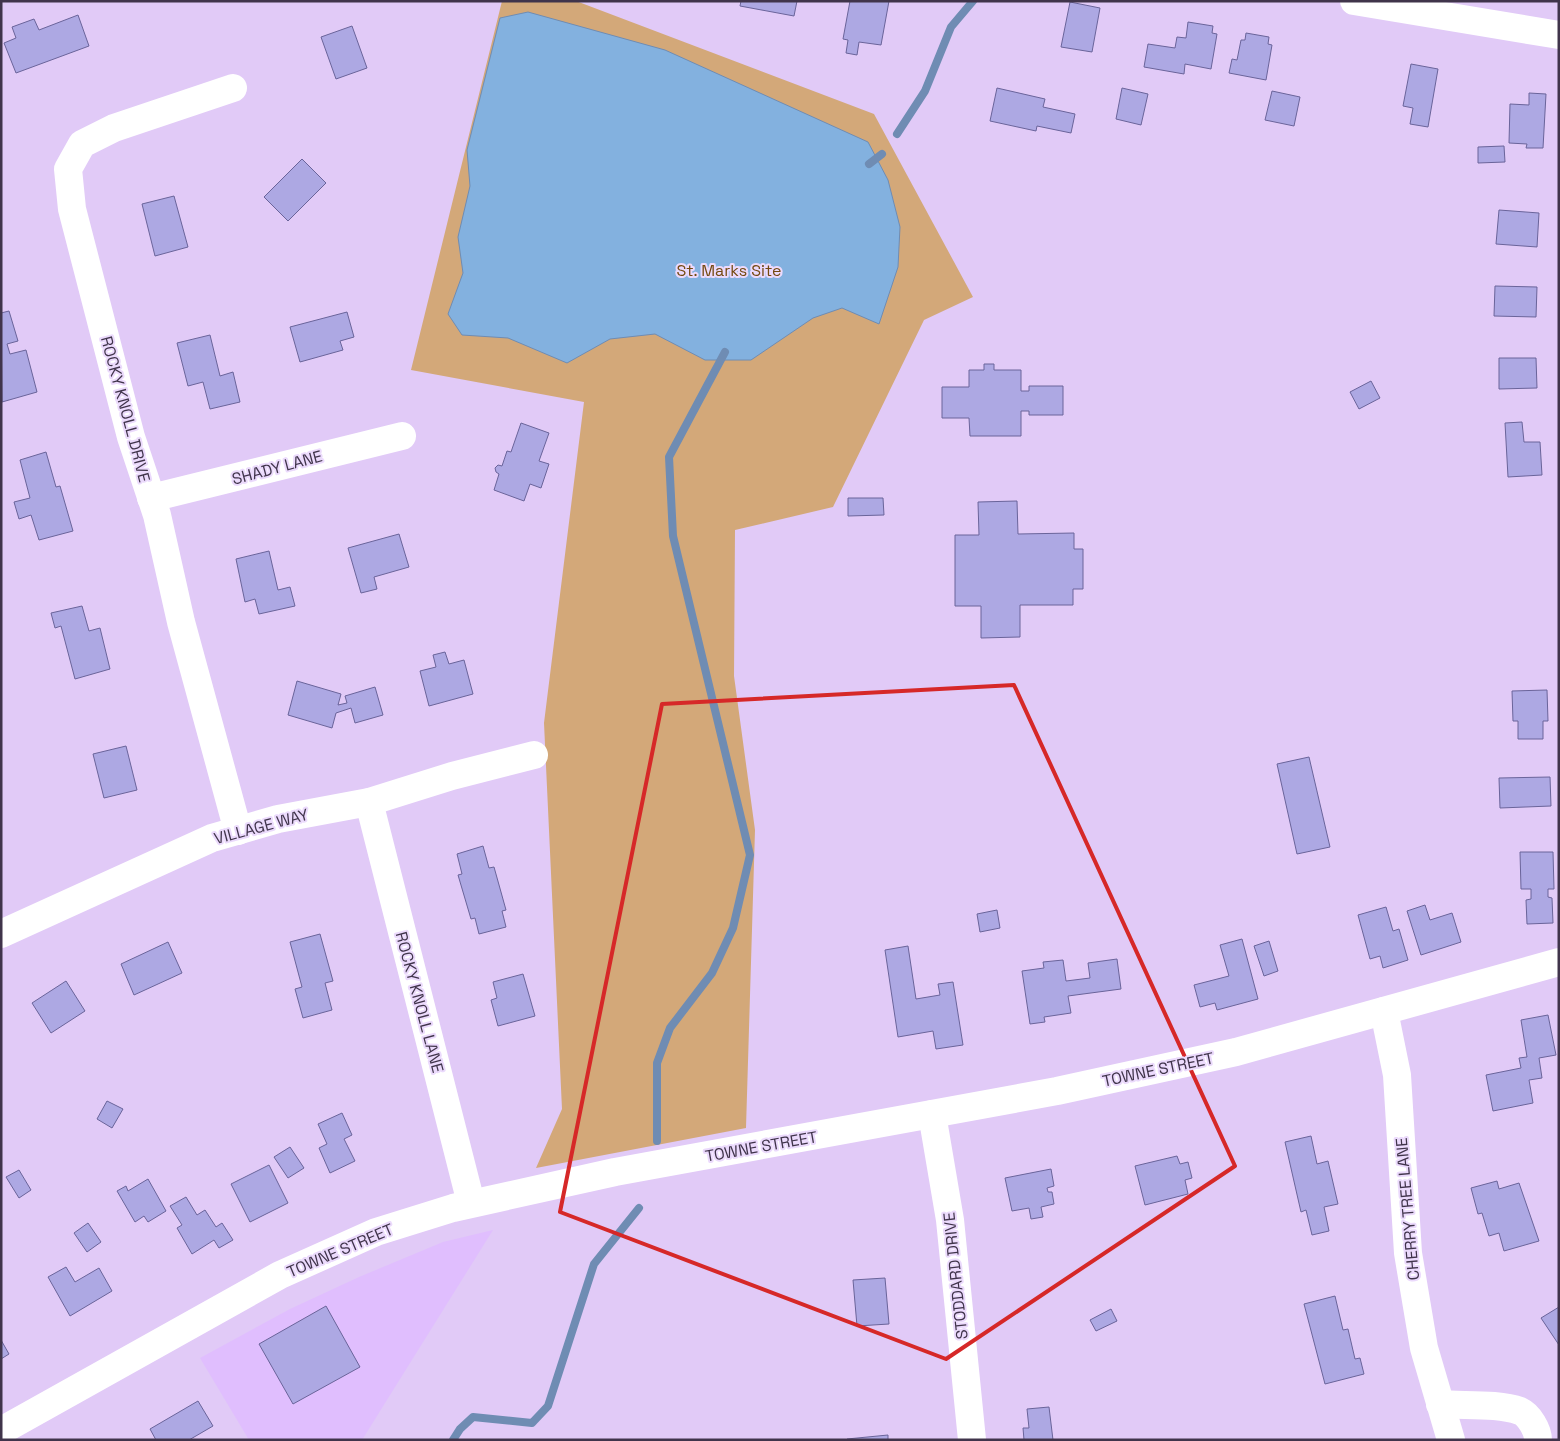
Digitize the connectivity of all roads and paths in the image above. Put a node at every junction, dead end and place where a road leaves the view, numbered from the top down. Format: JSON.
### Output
{"nodes":[{"id":1,"x":1354,"y":1,"type":"edge"},
{"id":2,"x":1559,"y":35,"type":"edge"},
{"id":3,"x":233,"y":88,"type":"dead end"},
{"id":4,"x":402,"y":436,"type":"dead end"},
{"id":5,"x":151,"y":498,"type":"junction"},
{"id":6,"x":534,"y":755,"type":"dead end"},
{"id":7,"x":369,"y":802,"type":"junction"},
{"id":8,"x":238,"y":831,"type":"junction"},
{"id":9,"x":1,"y":934,"type":"edge"},
{"id":10,"x":1559,"y":962,"type":"edge"},
{"id":11,"x":1384,"y":1012,"type":"junction"},
{"id":12,"x":932,"y":1114,"type":"junction"},
{"id":13,"x":472,"y":1204,"type":"junction"},
{"id":14,"x":1440,"y":1404,"type":"junction"},
{"id":15,"x":1,"y":1431,"type":"edge"},
{"id":16,"x":972,"y":1440,"type":"edge"},
{"id":17,"x":1451,"y":1440,"type":"edge"},
{"id":18,"x":1538,"y":1440,"type":"edge"}],
"edges":[{"from":1,"to":2,"type":"street"},
{"from":3,"to":5,"type":"street","name":"ROCKY KNOLL DRIVE"},
{"from":4,"to":5,"type":"street","name":"SHADY LANE"},
{"from":5,"to":8,"type":"street","name":"ROCKY KNOLL DRIVE"},
{"from":6,"to":7,"type":"street","name":"VILLAGE WAY"},
{"from":7,"to":8,"type":"street","name":"VILLAGE WAY"},
{"from":7,"to":13,"type":"street","name":"ROCKY KNOLL LANE"},
{"from":8,"to":9,"type":"street","name":"VILLAGE WAY"},
{"from":10,"to":11,"type":"street","name":"TOWNE STREET"},
{"from":11,"to":12,"type":"street","name":"TOWNE STREET"},
{"from":11,"to":14,"type":"street","name":"CHERRY TREE LANE"},
{"from":12,"to":13,"type":"street","name":"TOWNE STREET"},
{"from":12,"to":16,"type":"street","name":"STODDARD DRIVE"},
{"from":13,"to":15,"type":"street","name":"TOWNE STREET"},
{"from":14,"to":17,"type":"street","name":"CHERRY TREE LANE"},
{"from":14,"to":18,"type":"street"}]}
